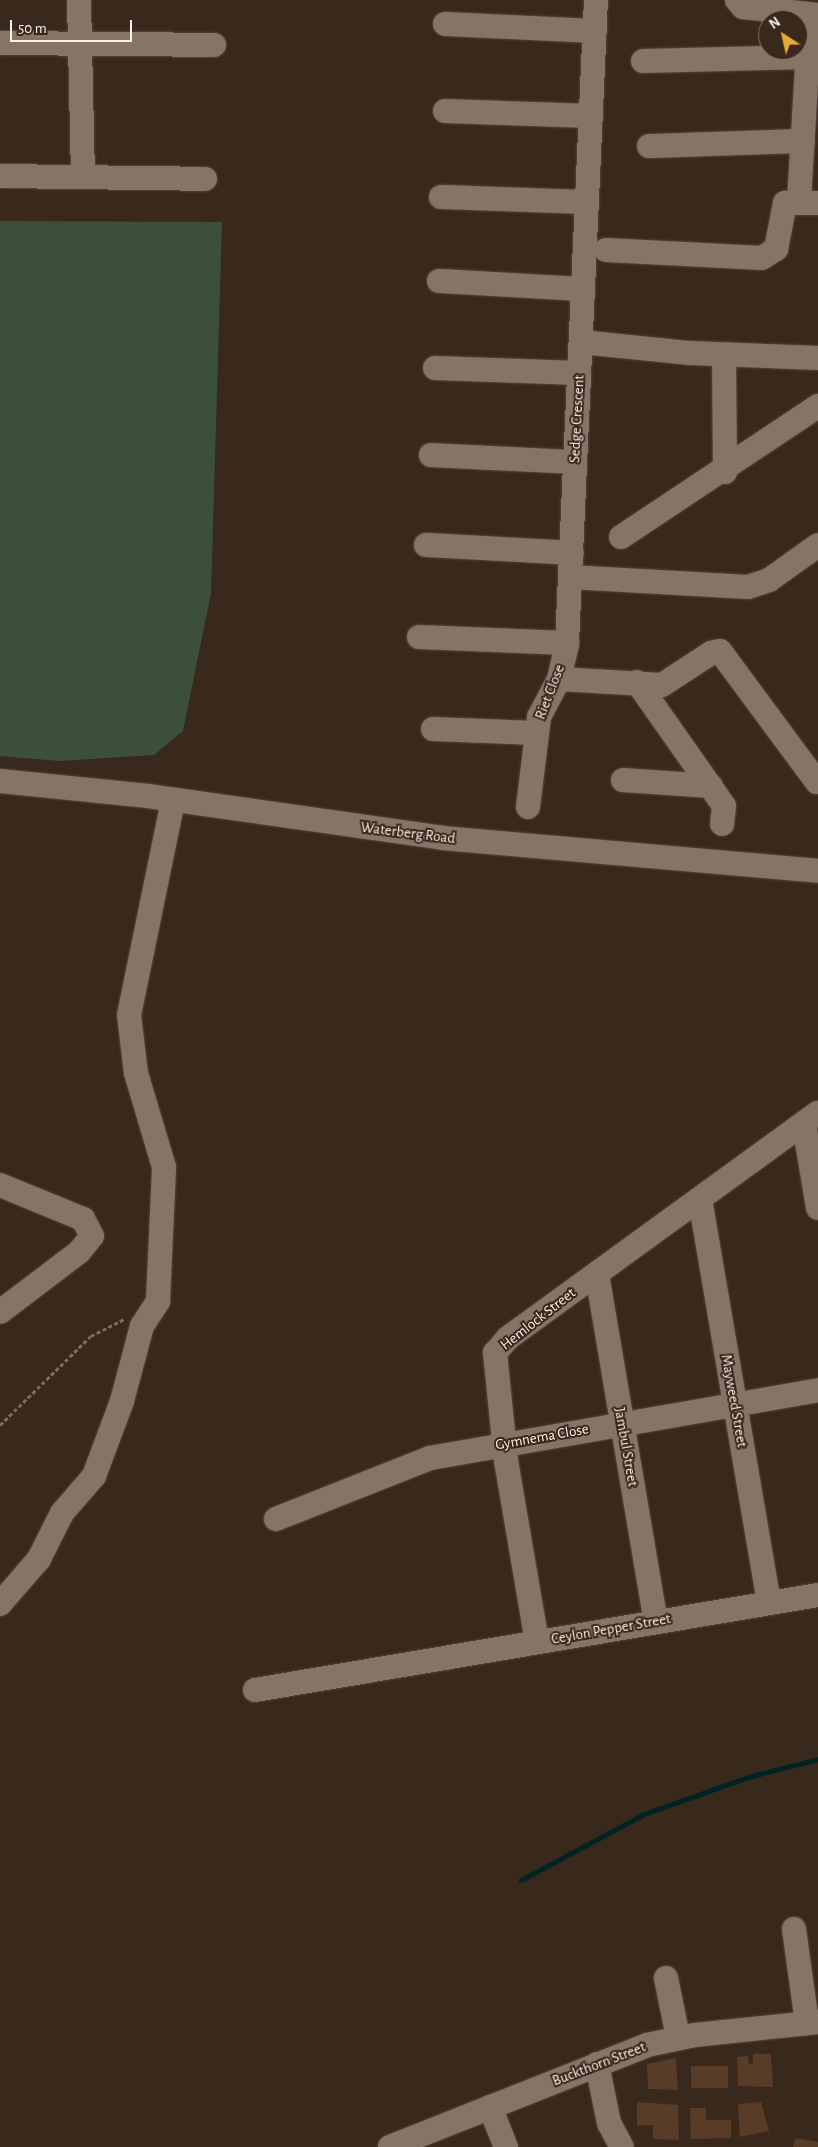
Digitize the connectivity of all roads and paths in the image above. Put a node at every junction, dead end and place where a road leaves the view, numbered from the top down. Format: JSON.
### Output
{"nodes":[{"id":1,"x":79,"y":0,"type":"edge"},
{"id":2,"x":596,"y":0,"type":"edge"},
{"id":3,"x":737,"y":0,"type":"edge"},
{"id":4,"x":818,"y":15,"type":"edge"},
{"id":5,"x":818,"y":21,"type":"edge"},
{"id":6,"x":445,"y":24,"type":"dead end"},
{"id":7,"x":595,"y":31,"type":"junction"},
{"id":8,"x":0,"y":43,"type":"edge"},
{"id":9,"x":79,"y":44,"type":"junction"},
{"id":10,"x":214,"y":45,"type":"dead end"},
{"id":11,"x":808,"y":57,"type":"edge"},
{"id":12,"x":758,"y":58,"type":"edge"},
{"id":13,"x":808,"y":60,"type":"edge"},
{"id":14,"x":643,"y":61,"type":"dead end"},
{"id":15,"x":445,"y":111,"type":"dead end"},
{"id":16,"x":591,"y":116,"type":"junction"},
{"id":17,"x":803,"y":141,"type":"junction"},
{"id":18,"x":649,"y":146,"type":"dead end"},
{"id":19,"x":0,"y":176,"type":"edge"},
{"id":20,"x":83,"y":177,"type":"junction"},
{"id":21,"x":205,"y":178,"type":"dead end"},
{"id":22,"x":441,"y":197,"type":"dead end"},
{"id":23,"x":587,"y":202,"type":"junction"},
{"id":24,"x":809,"y":202,"type":"edge"},
{"id":25,"x":606,"y":250,"type":"dead end"},
{"id":26,"x":438,"y":281,"type":"dead end"},
{"id":27,"x":583,"y":289,"type":"junction"},
{"id":28,"x":581,"y":342,"type":"junction"},
{"id":29,"x":724,"y":355,"type":"junction"},
{"id":30,"x":818,"y":358,"type":"edge"},
{"id":31,"x":435,"y":368,"type":"dead end"},
{"id":32,"x":579,"y":374,"type":"junction"},
{"id":33,"x":818,"y":406,"type":"edge"},
{"id":34,"x":431,"y":455,"type":"dead end"},
{"id":35,"x":575,"y":462,"type":"junction"},
{"id":36,"x":724,"y":472,"type":"junction"},
{"id":37,"x":621,"y":537,"type":"dead end"},
{"id":38,"x":818,"y":545,"type":"edge"},
{"id":39,"x":426,"y":546,"type":"dead end"},
{"id":40,"x":572,"y":553,"type":"junction"},
{"id":41,"x":570,"y":577,"type":"junction"},
{"id":42,"x":418,"y":637,"type":"dead end"},
{"id":43,"x":567,"y":643,"type":"junction"},
{"id":44,"x":559,"y":679,"type":"junction"},
{"id":45,"x":636,"y":682,"type":"junction"},
{"id":46,"x":433,"y":728,"type":"dead end"},
{"id":47,"x":536,"y":733,"type":"junction"},
{"id":48,"x":623,"y":780,"type":"dead end"},
{"id":49,"x":0,"y":782,"type":"edge"},
{"id":50,"x":817,"y":782,"type":"edge"},
{"id":51,"x":711,"y":786,"type":"junction"},
{"id":52,"x":173,"y":800,"type":"junction"},
{"id":53,"x":528,"y":807,"type":"dead end"},
{"id":54,"x":722,"y":824,"type":"dead end"},
{"id":55,"x":818,"y":871,"type":"edge"},
{"id":56,"x":811,"y":1118,"type":"edge"},
{"id":57,"x":0,"y":1185,"type":"edge"},
{"id":58,"x":700,"y":1199,"type":"junction"},
{"id":59,"x":817,"y":1199,"type":"edge"},
{"id":60,"x":597,"y":1274,"type":"junction"},
{"id":61,"x":158,"y":1300,"type":"junction"},
{"id":62,"x":0,"y":1312,"type":"edge"},
{"id":63,"x":818,"y":1390,"type":"edge"},
{"id":64,"x":734,"y":1404,"type":"junction"},
{"id":65,"x":622,"y":1423,"type":"junction"},
{"id":66,"x":0,"y":1425,"type":"edge"},
{"id":67,"x":503,"y":1444,"type":"junction"},
{"id":68,"x":276,"y":1518,"type":"dead end"},
{"id":69,"x":818,"y":1594,"type":"edge"},
{"id":70,"x":769,"y":1602,"type":"junction"},
{"id":71,"x":0,"y":1604,"type":"edge"},
{"id":72,"x":656,"y":1621,"type":"junction"},
{"id":73,"x":537,"y":1642,"type":"junction"},
{"id":74,"x":255,"y":1690,"type":"dead end"},
{"id":75,"x":794,"y":1929,"type":"dead end"},
{"id":76,"x":666,"y":1978,"type":"dead end"},
{"id":77,"x":813,"y":2022,"type":"edge"},
{"id":78,"x":678,"y":2037,"type":"junction"},
{"id":79,"x":597,"y":2064,"type":"junction"},
{"id":80,"x":490,"y":2107,"type":"junction"},
{"id":81,"x":390,"y":2147,"type":"edge"},
{"id":82,"x":506,"y":2147,"type":"edge"},
{"id":83,"x":622,"y":2147,"type":"edge"}],
"edges":[{"from":1,"to":9,"type":"street"},
{"from":2,"to":7,"type":"street","name":"Sedge Crescent"},
{"from":3,"to":4,"type":"street"},
{"from":5,"to":11,"type":"street"},
{"from":6,"to":7,"type":"street"},
{"from":7,"to":16,"type":"street","name":"Sedge Crescent"},
{"from":8,"to":9,"type":"street"},
{"from":9,"to":10,"type":"street"},
{"from":9,"to":20,"type":"street"},
{"from":12,"to":14,"type":"street"},
{"from":13,"to":17,"type":"street"},
{"from":15,"to":16,"type":"street"},
{"from":16,"to":23,"type":"street","name":"Sedge Crescent"},
{"from":17,"to":18,"type":"street"},
{"from":17,"to":24,"type":"street"},
{"from":19,"to":20,"type":"street"},
{"from":20,"to":21,"type":"street"},
{"from":22,"to":23,"type":"street"},
{"from":23,"to":27,"type":"street","name":"Sedge Crescent"},
{"from":24,"to":25,"type":"street"},
{"from":26,"to":27,"type":"street"},
{"from":27,"to":28,"type":"street","name":"Sedge Crescent"},
{"from":28,"to":29,"type":"street"},
{"from":28,"to":32,"type":"street","name":"Sedge Crescent"},
{"from":29,"to":30,"type":"street"},
{"from":29,"to":36,"type":"street"},
{"from":31,"to":32,"type":"street"},
{"from":32,"to":35,"type":"street","name":"Sedge Crescent"},
{"from":33,"to":36,"type":"street"},
{"from":34,"to":35,"type":"street"},
{"from":35,"to":40,"type":"street","name":"Sedge Crescent"},
{"from":36,"to":37,"type":"street"},
{"from":38,"to":41,"type":"street"},
{"from":39,"to":40,"type":"street"},
{"from":40,"to":41,"type":"street","name":"Sedge Crescent"},
{"from":41,"to":43,"type":"street","name":"Riet Close"},
{"from":42,"to":43,"type":"street"},
{"from":43,"to":44,"type":"street","name":"Riet Close"},
{"from":44,"to":45,"type":"street"},
{"from":44,"to":47,"type":"street","name":"Riet Close"},
{"from":45,"to":50,"type":"street"},
{"from":45,"to":51,"type":"street"},
{"from":46,"to":47,"type":"street"},
{"from":47,"to":53,"type":"street","name":"Riet Close"},
{"from":48,"to":51,"type":"street"},
{"from":49,"to":52,"type":"street","name":"Waterberg Road"},
{"from":51,"to":54,"type":"street"},
{"from":52,"to":55,"type":"street","name":"Waterberg Road"},
{"from":52,"to":61,"type":"street"},
{"from":56,"to":58,"type":"street","name":"Hemlock Street"},
{"from":56,"to":59,"type":"street"},
{"from":57,"to":62,"type":"street"},
{"from":58,"to":60,"type":"street","name":"Hemlock Street"},
{"from":58,"to":64,"type":"street","name":"Mayweed Street"},
{"from":60,"to":65,"type":"street","name":"Jambul Street"},
{"from":60,"to":67,"type":"street","name":"Hemlock Street"},
{"from":61,"to":66,"type":"path"},
{"from":61,"to":71,"type":"street"},
{"from":63,"to":64,"type":"street","name":"Gymnema Close"},
{"from":64,"to":65,"type":"street","name":"Gymnema Close"},
{"from":64,"to":70,"type":"street","name":"Mayweed Street"},
{"from":65,"to":67,"type":"street","name":"Gymnema Close"},
{"from":65,"to":72,"type":"street","name":"Jambul Street"},
{"from":67,"to":68,"type":"street","name":"Gymnema Close"},
{"from":67,"to":73,"type":"street","name":"Hemlock Street"},
{"from":69,"to":70,"type":"street","name":"Ceylon Pepper Street"},
{"from":70,"to":72,"type":"street","name":"Ceylon Pepper Street"},
{"from":72,"to":73,"type":"street","name":"Ceylon Pepper Street"},
{"from":73,"to":74,"type":"street","name":"Ceylon Pepper Street"},
{"from":75,"to":77,"type":"street"},
{"from":76,"to":78,"type":"street"},
{"from":77,"to":78,"type":"street","name":"Buckthorn Street"},
{"from":78,"to":79,"type":"street","name":"Buckthorn Street"},
{"from":79,"to":80,"type":"street","name":"Buckthorn Street"},
{"from":79,"to":83,"type":"street"},
{"from":80,"to":81,"type":"street","name":"Buckthorn Street"},
{"from":80,"to":82,"type":"street"}]}
